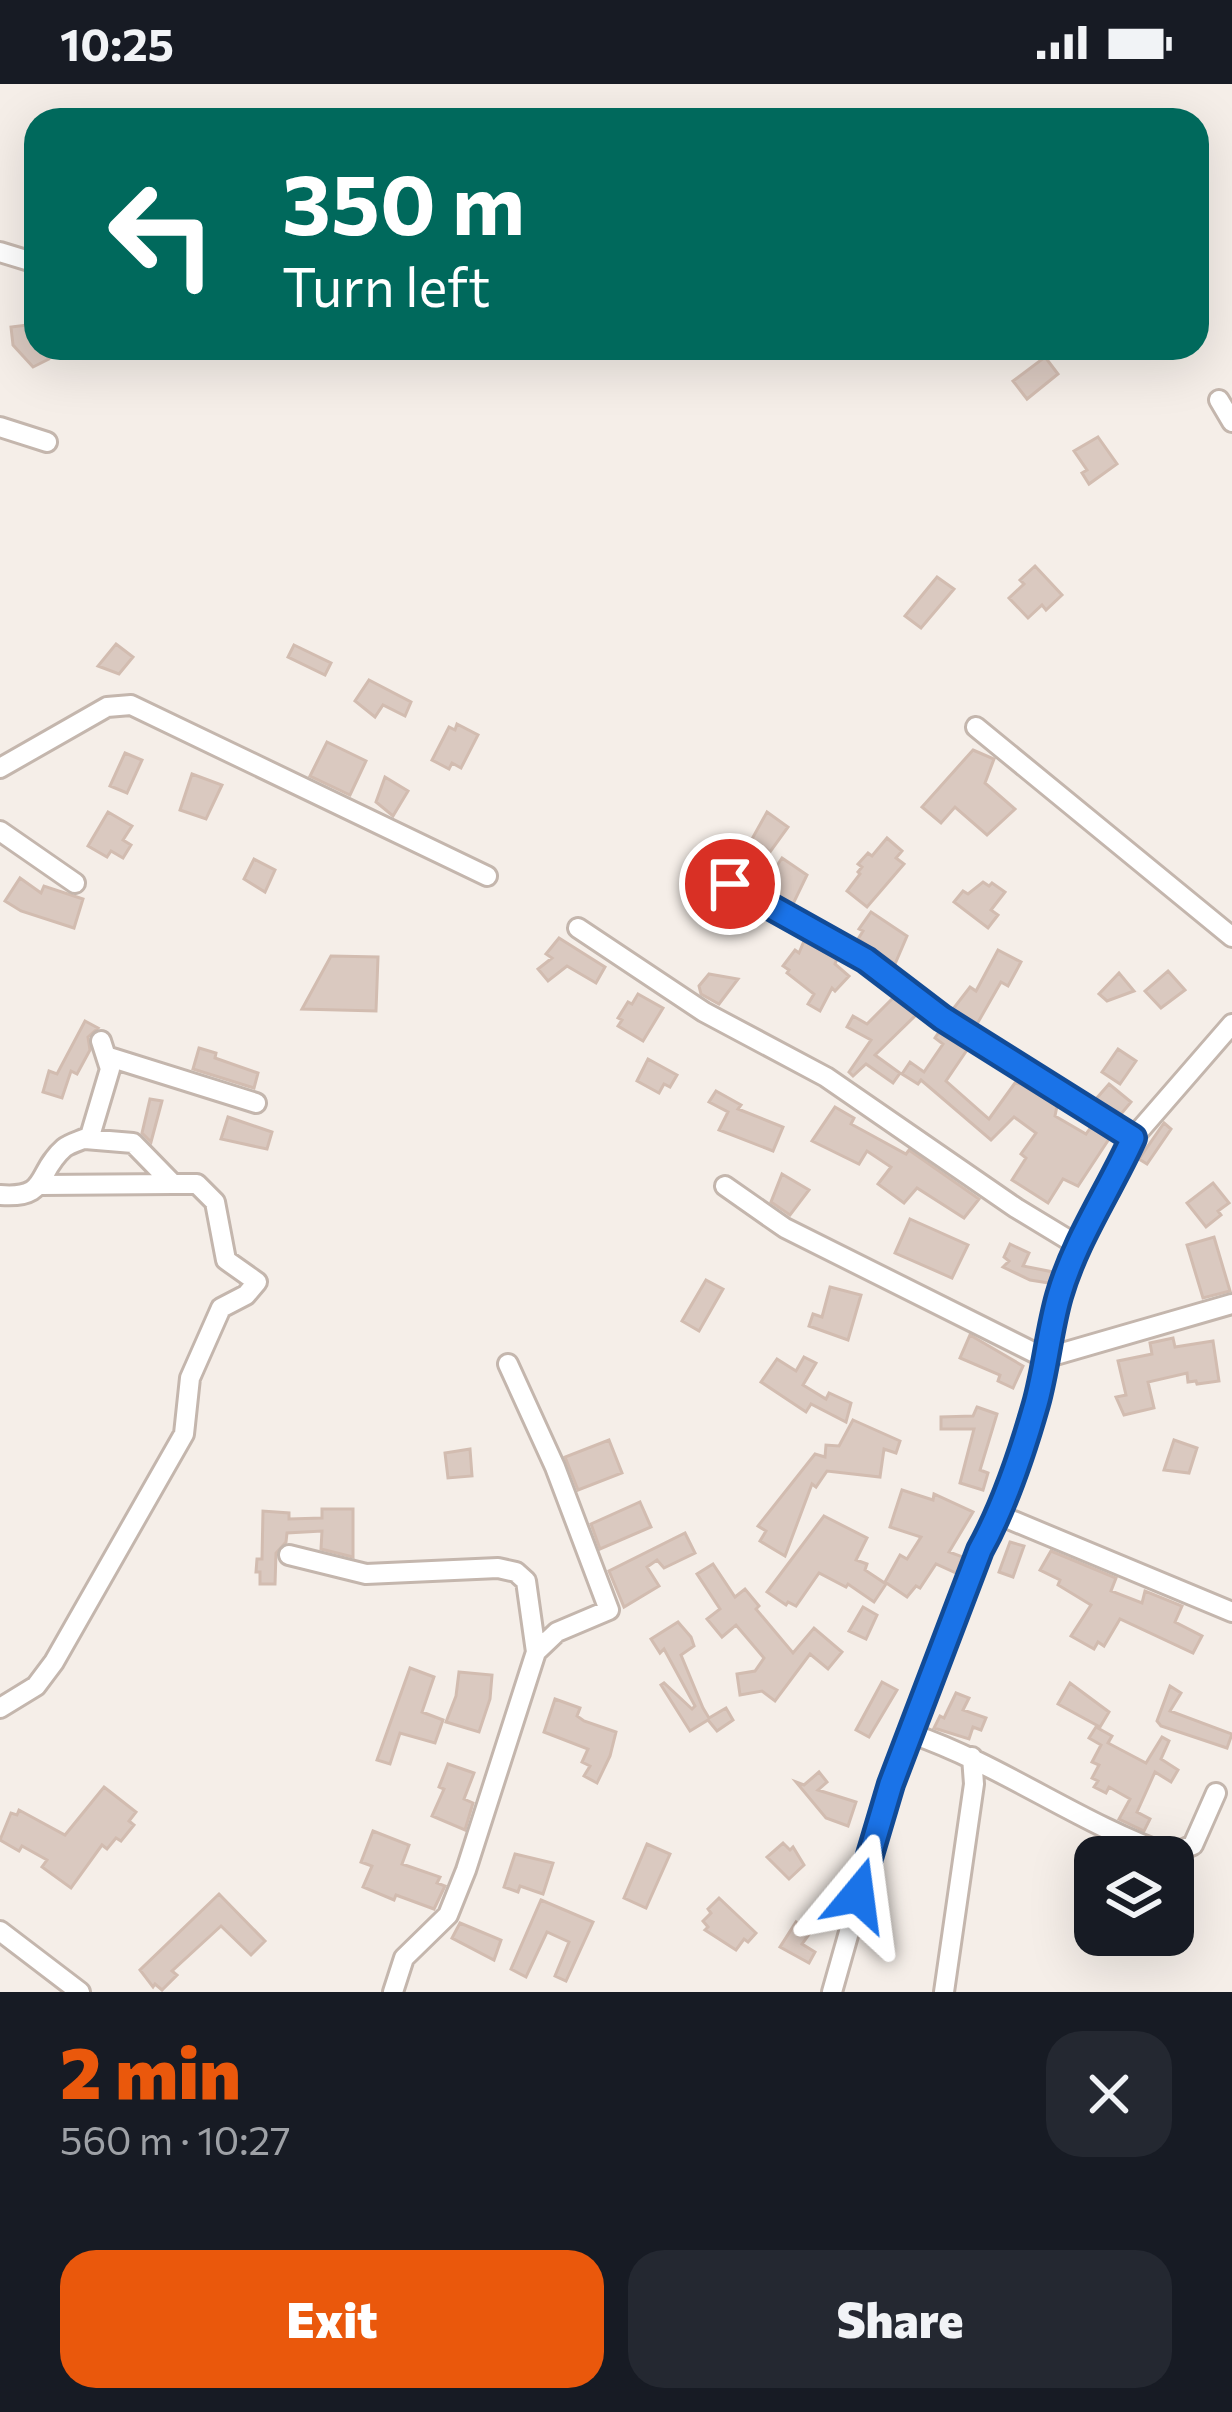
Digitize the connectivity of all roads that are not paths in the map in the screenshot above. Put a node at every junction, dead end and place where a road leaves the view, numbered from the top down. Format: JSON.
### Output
{"nodes":[{"id":1,"x":1219,"y":400,"type":"dead end"},
{"id":2,"x":1232,"y":422,"type":"edge"},
{"id":3,"x":0,"y":427,"type":"edge"},
{"id":4,"x":47,"y":442,"type":"dead end"},
{"id":5,"x":976,"y":727,"type":"dead end"},
{"id":6,"x":0,"y":768,"type":"edge"},
{"id":7,"x":0,"y":830,"type":"edge"},
{"id":8,"x":488,"y":876,"type":"dead end"},
{"id":9,"x":75,"y":883,"type":"dead end"},
{"id":10,"x":730,"y":884,"type":"dead end"},
{"id":11,"x":578,"y":928,"type":"dead end"},
{"id":12,"x":1232,"y":937,"type":"edge"},
{"id":13,"x":1232,"y":1024,"type":"edge"},
{"id":14,"x":256,"y":1103,"type":"dead end"},
{"id":15,"x":85,"y":1138,"type":"junction"},
{"id":16,"x":1133,"y":1138,"type":"junction"},
{"id":17,"x":173,"y":1184,"type":"junction"},
{"id":18,"x":41,"y":1185,"type":"junction"},
{"id":19,"x":725,"y":1186,"type":"dead end"},
{"id":20,"x":0,"y":1196,"type":"edge"},
{"id":21,"x":1077,"y":1245,"type":"junction"},
{"id":22,"x":1232,"y":1304,"type":"edge"},
{"id":23,"x":1046,"y":1358,"type":"junction"},
{"id":24,"x":508,"y":1364,"type":"dead end"},
{"id":25,"x":999,"y":1515,"type":"junction"},
{"id":26,"x":289,"y":1556,"type":"dead end"},
{"id":27,"x":1232,"y":1612,"type":"edge"},
{"id":28,"x":536,"y":1652,"type":"junction"},
{"id":29,"x":0,"y":1708,"type":"edge"},
{"id":30,"x":912,"y":1734,"type":"junction"},
{"id":31,"x":972,"y":1757,"type":"junction"},
{"id":32,"x":1216,"y":1792,"type":"dead end"},
{"id":33,"x":0,"y":1931,"type":"edge"},
{"id":34,"x":80,"y":1992,"type":"edge"},
{"id":35,"x":392,"y":1992,"type":"edge"},
{"id":36,"x":832,"y":1992,"type":"edge"},
{"id":37,"x":944,"y":1992,"type":"edge"}],
"edges":[{"from":1,"to":2,"type":"street"},
{"from":3,"to":4,"type":"street"},
{"from":5,"to":12,"type":"street"},
{"from":6,"to":8,"type":"street"},
{"from":7,"to":9,"type":"street"},
{"from":10,"to":16,"type":"street"},
{"from":11,"to":21,"type":"street"},
{"from":13,"to":16,"type":"street"},
{"from":14,"to":15,"type":"street"},
{"from":15,"to":17,"type":"street"},
{"from":15,"to":18,"type":"street"},
{"from":16,"to":21,"type":"street"},
{"from":17,"to":18,"type":"street"},
{"from":17,"to":29,"type":"street"},
{"from":18,"to":20,"type":"street"},
{"from":19,"to":23,"type":"street"},
{"from":21,"to":23,"type":"street"},
{"from":22,"to":23,"type":"street"},
{"from":23,"to":25,"type":"street"},
{"from":24,"to":28,"type":"street"},
{"from":25,"to":27,"type":"street"},
{"from":25,"to":30,"type":"street"},
{"from":26,"to":28,"type":"street"},
{"from":28,"to":35,"type":"street"},
{"from":30,"to":31,"type":"street"},
{"from":30,"to":36,"type":"street"},
{"from":31,"to":32,"type":"street"},
{"from":31,"to":37,"type":"street"},
{"from":33,"to":34,"type":"street"}]}
